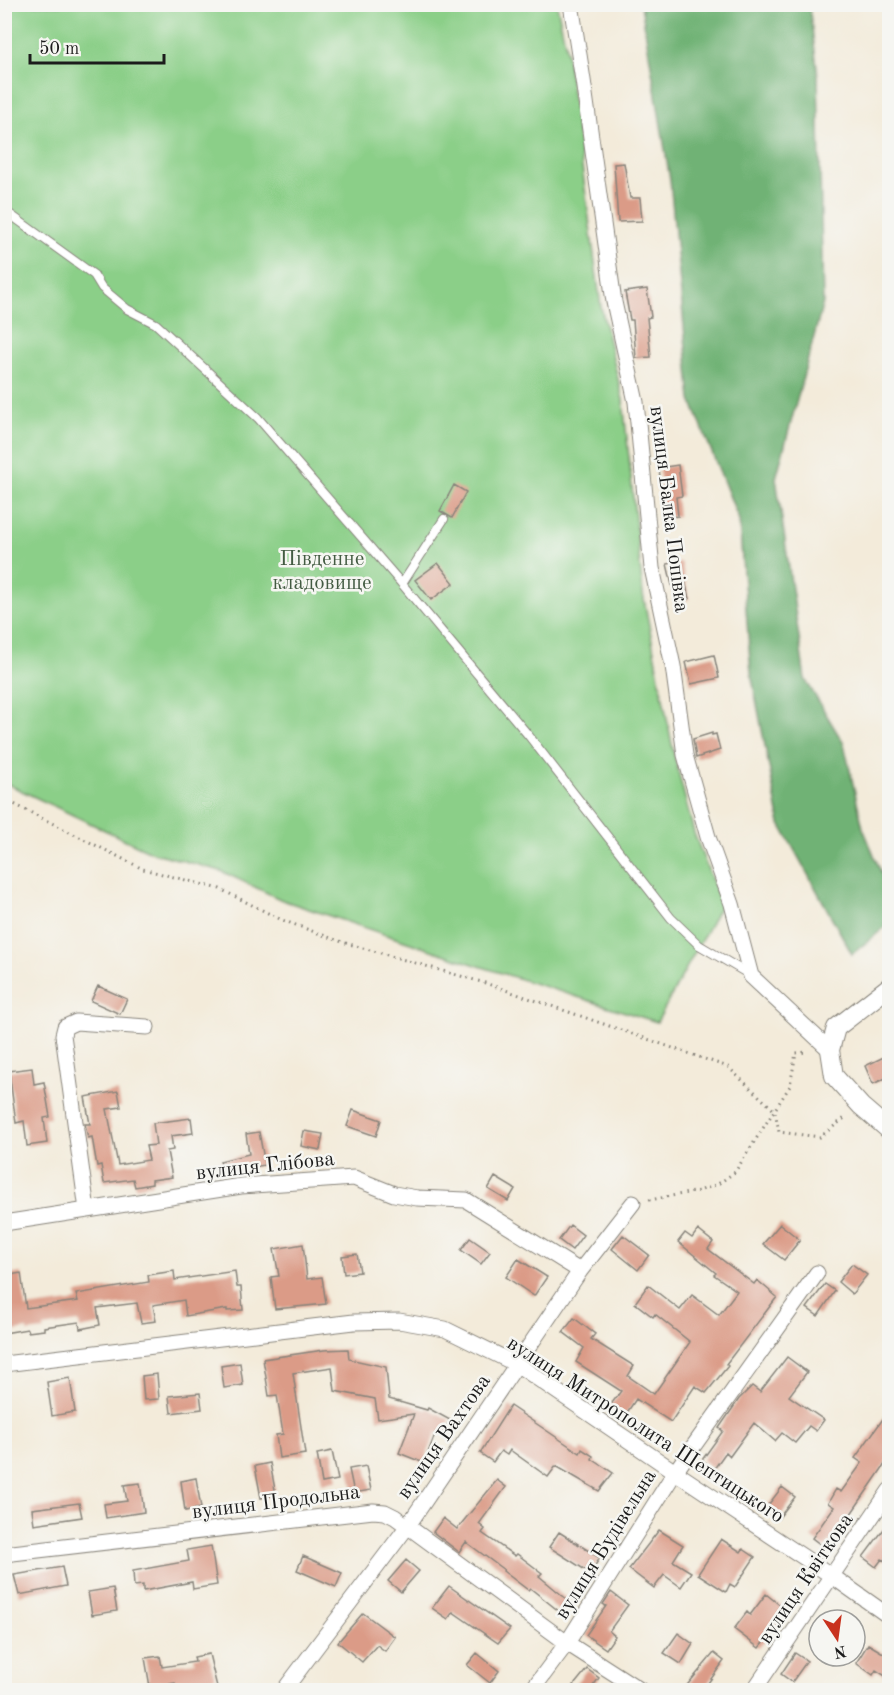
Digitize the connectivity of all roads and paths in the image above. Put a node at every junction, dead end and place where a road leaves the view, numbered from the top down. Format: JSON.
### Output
{"nodes":[{"id":1,"x":571,"y":4,"type":"edge"},
{"id":2,"x":4,"y":210,"type":"edge"},
{"id":3,"x":444,"y":519,"type":"dead end"},
{"id":4,"x":402,"y":584,"type":"junction"},
{"id":5,"x":4,"y":799,"type":"edge"},
{"id":6,"x":751,"y":976,"type":"junction"},
{"id":7,"x":890,"y":986,"type":"edge"},
{"id":8,"x":147,"y":1027,"type":"dead end"},
{"id":9,"x":830,"y":1050,"type":"junction"},
{"id":10,"x":861,"y":1106,"type":"junction"},
{"id":11,"x":775,"y":1111,"type":"junction"},
{"id":12,"x":890,"y":1131,"type":"edge"},
{"id":13,"x":633,"y":1203,"type":"joint"},
{"id":14,"x":87,"y":1210,"type":"junction"},
{"id":15,"x":4,"y":1223,"type":"edge"},
{"id":16,"x":580,"y":1271,"type":"junction"},
{"id":17,"x":817,"y":1273,"type":"dead end"},
{"id":18,"x":4,"y":1364,"type":"edge"},
{"id":19,"x":518,"y":1365,"type":"junction"},
{"id":20,"x":675,"y":1472,"type":"junction"},
{"id":21,"x":890,"y":1490,"type":"edge"},
{"id":22,"x":407,"y":1527,"type":"junction"},
{"id":23,"x":4,"y":1554,"type":"edge"},
{"id":24,"x":832,"y":1576,"type":"junction"},
{"id":25,"x":890,"y":1617,"type":"edge"},
{"id":26,"x":567,"y":1643,"type":"junction"},
{"id":27,"x":284,"y":1690,"type":"edge"},
{"id":28,"x":532,"y":1690,"type":"edge"},
{"id":29,"x":640,"y":1690,"type":"edge"},
{"id":30,"x":754,"y":1690,"type":"edge"}],
"edges":[{"from":1,"to":6,"type":"street","name":"вулиця Балка Попівка"},
{"from":2,"to":4,"type":"lane"},
{"from":3,"to":4,"type":"lane"},
{"from":4,"to":6,"type":"lane"},
{"from":5,"to":11,"type":"path"},
{"from":6,"to":9,"type":"street"},
{"from":7,"to":9,"type":"street"},
{"from":8,"to":14,"type":"street"},
{"from":9,"to":10,"type":"street"},
{"from":9,"to":11,"type":"path"},
{"from":10,"to":11,"type":"path"},
{"from":10,"to":12,"type":"street"},
{"from":11,"to":13,"type":"path"},
{"from":13,"to":16,"type":"street","name":"вулиця Вахтова"},
{"from":14,"to":15,"type":"street","name":"вулиця Глібова"},
{"from":14,"to":16,"type":"street","name":"вулиця Глібова"},
{"from":16,"to":19,"type":"street","name":"вулиця Вахтова"},
{"from":17,"to":20,"type":"street","name":"вулиця Будівельна"},
{"from":18,"to":19,"type":"street","name":"вулиця Митрополита Шептицького"},
{"from":19,"to":20,"type":"street","name":"вулиця Митрополита Шептицького"},
{"from":19,"to":22,"type":"street","name":"вулиця Вахтова"},
{"from":20,"to":24,"type":"street","name":"вулиця Митрополита Шептицького"},
{"from":20,"to":26,"type":"street","name":"вулиця Будівельна"},
{"from":21,"to":24,"type":"street","name":"вулиця Квіткова"},
{"from":22,"to":23,"type":"street","name":"вулиця Продольна"},
{"from":22,"to":26,"type":"street","name":"вулиця Продольна"},
{"from":22,"to":27,"type":"street","name":"вулиця Вахтова"},
{"from":24,"to":25,"type":"street","name":"вулиця Митрополита Шептицького"},
{"from":24,"to":30,"type":"street","name":"вулиця Квіткова"},
{"from":26,"to":28,"type":"street","name":"вулиця Будівельна"},
{"from":26,"to":29,"type":"street","name":"вулиця Продольна"}]}
